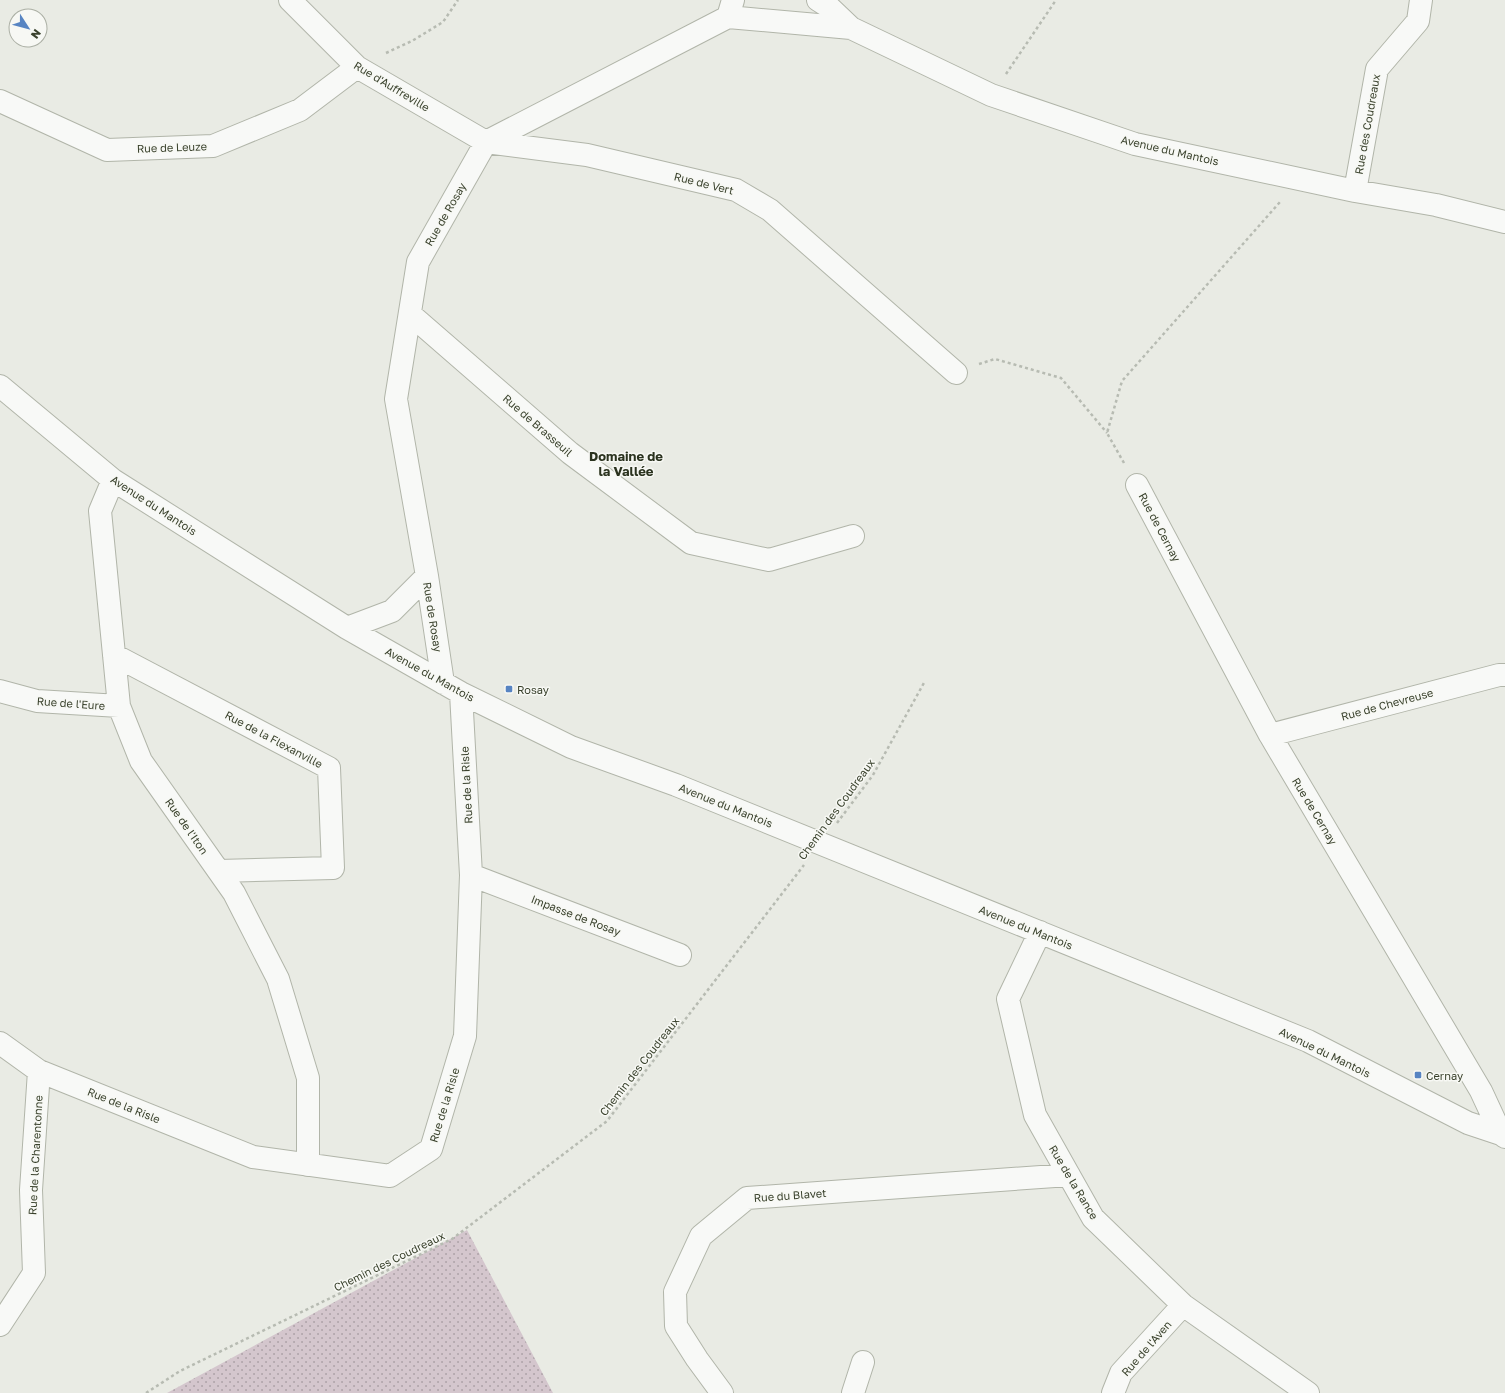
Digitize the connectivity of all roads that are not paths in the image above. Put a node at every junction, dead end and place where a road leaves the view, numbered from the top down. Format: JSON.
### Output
{"nodes":[{"id":1,"x":290,"y":0,"type":"edge"},
{"id":2,"x":818,"y":0,"type":"edge"},
{"id":3,"x":1421,"y":0,"type":"edge"},
{"id":4,"x":731,"y":8,"type":"edge"},
{"id":5,"x":850,"y":28,"type":"junction"},
{"id":6,"x":357,"y":67,"type":"junction"},
{"id":7,"x":0,"y":101,"type":"edge"},
{"id":8,"x":486,"y":142,"type":"junction"},
{"id":9,"x":1355,"y":191,"type":"junction"},
{"id":10,"x":1503,"y":222,"type":"edge"},
{"id":11,"x":410,"y":314,"type":"junction"},
{"id":12,"x":956,"y":373,"type":"road end"},
{"id":13,"x":0,"y":386,"type":"edge"},
{"id":14,"x":114,"y":480,"type":"junction"},
{"id":15,"x":1137,"y":485,"type":"road end"},
{"id":16,"x":853,"y":536,"type":"dead end"},
{"id":17,"x":426,"y":576,"type":"junction"},
{"id":18,"x":347,"y":628,"type":"junction"},
{"id":19,"x":114,"y":655,"type":"junction"},
{"id":20,"x":1505,"y":675,"type":"edge"},
{"id":21,"x":452,"y":688,"type":"junction"},
{"id":22,"x":0,"y":691,"type":"edge"},
{"id":23,"x":119,"y":706,"type":"junction"},
{"id":24,"x":1270,"y":735,"type":"junction"},
{"id":25,"x":219,"y":871,"type":"junction"},
{"id":26,"x":471,"y":875,"type":"junction"},
{"id":27,"x":1040,"y":932,"type":"junction"},
{"id":28,"x":680,"y":955,"type":"dead end"},
{"id":29,"x":0,"y":1043,"type":"edge"},
{"id":30,"x":39,"y":1071,"type":"junction"},
{"id":31,"x":1504,"y":1134,"type":"edge"},
{"id":32,"x":308,"y":1165,"type":"junction"},
{"id":33,"x":1069,"y":1175,"type":"junction"},
{"id":34,"x":1183,"y":1305,"type":"junction"},
{"id":35,"x":0,"y":1325,"type":"edge"},
{"id":36,"x":864,"y":1362,"type":"dead end"},
{"id":37,"x":722,"y":1393,"type":"edge"},
{"id":38,"x":853,"y":1393,"type":"edge"},
{"id":39,"x":1113,"y":1393,"type":"edge"},
{"id":40,"x":1308,"y":1393,"type":"edge"}],
"edges":[{"from":1,"to":6,"type":"street","name":"Rue d'Auffreville"},
{"from":2,"to":5,"type":"street","name":"Avenue du Mantois"},
{"from":3,"to":9,"type":"street","name":"Rue des Coudreaux"},
{"from":4,"to":5,"type":"street"},
{"from":4,"to":8,"type":"street"},
{"from":5,"to":9,"type":"street","name":"Avenue du Mantois"},
{"from":6,"to":7,"type":"street","name":"Rue de Leuze"},
{"from":6,"to":8,"type":"street","name":"Rue d'Auffreville"},
{"from":8,"to":11,"type":"street","name":"Rue de Rosay"},
{"from":8,"to":12,"type":"street","name":"Rue de Vert"},
{"from":9,"to":10,"type":"street","name":"Avenue du Mantois"},
{"from":11,"to":16,"type":"street","name":"Rue de Brasseuil"},
{"from":11,"to":17,"type":"street","name":"Rue de Rosay"},
{"from":13,"to":14,"type":"street","name":"Avenue du Mantois"},
{"from":14,"to":18,"type":"street","name":"Avenue du Mantois"},
{"from":14,"to":19,"type":"street","name":"Rue de l'Iton"},
{"from":15,"to":24,"type":"street","name":"Rue de Cernay"},
{"from":17,"to":18,"type":"street","name":"Rue de Rosay"},
{"from":17,"to":21,"type":"street","name":"Rue de Rosay"},
{"from":18,"to":21,"type":"street","name":"Avenue du Mantois"},
{"from":19,"to":23,"type":"street","name":"Rue de l'Iton"},
{"from":19,"to":25,"type":"street","name":"Rue de la Flexanville"},
{"from":20,"to":24,"type":"street","name":"Rue de Chevreuse"},
{"from":21,"to":26,"type":"street","name":"Rue de la Risle"},
{"from":21,"to":27,"type":"street","name":"Avenue du Mantois"},
{"from":22,"to":23,"type":"street","name":"Rue de l'Eure"},
{"from":23,"to":25,"type":"street","name":"Rue de l'Iton"},
{"from":24,"to":31,"type":"street","name":"Rue de Cernay"},
{"from":25,"to":32,"type":"street","name":"Rue de l'Iton"},
{"from":26,"to":28,"type":"street","name":"Impasse de Rosay"},
{"from":26,"to":32,"type":"street","name":"Rue de la Risle"},
{"from":27,"to":31,"type":"street","name":"Avenue du Mantois"},
{"from":27,"to":33,"type":"street","name":"Rue de la Rance"},
{"from":29,"to":30,"type":"street","name":"Rue de la Risle"},
{"from":30,"to":32,"type":"street","name":"Rue de la Risle"},
{"from":30,"to":35,"type":"street","name":"Rue de la Charentonne"},
{"from":33,"to":34,"type":"street","name":"Rue de la Rance"},
{"from":33,"to":37,"type":"street","name":"Rue du Blavet"},
{"from":34,"to":39,"type":"street","name":"Rue de l'Aven"},
{"from":34,"to":40,"type":"street","name":"Rue de la Rance"},
{"from":36,"to":38,"type":"street"}]}
